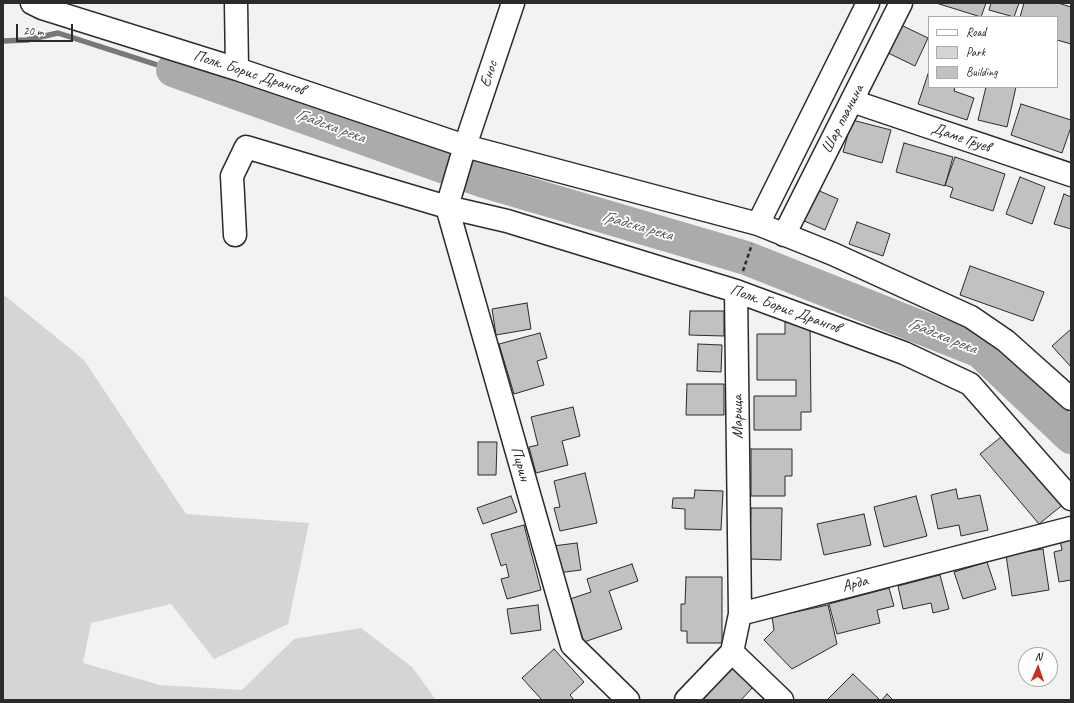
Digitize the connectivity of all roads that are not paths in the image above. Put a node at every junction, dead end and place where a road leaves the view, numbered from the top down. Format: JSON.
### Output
{"nodes":[{"id":1,"x":32,"y":3,"type":"edge"},
{"id":2,"x":236,"y":3,"type":"edge"},
{"id":3,"x":513,"y":3,"type":"edge"},
{"id":4,"x":868,"y":3,"type":"edge"},
{"id":5,"x":901,"y":3,"type":"edge"},
{"id":6,"x":237,"y":69,"type":"junction"},
{"id":7,"x":852,"y":101,"type":"junction"},
{"id":8,"x":465,"y":146,"type":"junction"},
{"id":9,"x":1071,"y":175,"type":"edge"},
{"id":10,"x":447,"y":207,"type":"junction"},
{"id":11,"x":758,"y":224,"type":"junction"},
{"id":12,"x":235,"y":235,"type":"dead end"},
{"id":13,"x":784,"y":235,"type":"junction"},
{"id":14,"x":736,"y":291,"type":"junction"},
{"id":15,"x":1071,"y":400,"type":"edge"},
{"id":16,"x":1071,"y":499,"type":"edge"},
{"id":17,"x":1071,"y":528,"type":"edge"},
{"id":18,"x":740,"y":614,"type":"junction"},
{"id":19,"x":732,"y":652,"type":"junction"},
{"id":20,"x":628,"y":700,"type":"edge"},
{"id":21,"x":686,"y":700,"type":"edge"},
{"id":22,"x":782,"y":700,"type":"edge"}],
"edges":[{"from":1,"to":6,"type":"street","name":"Полк. Борис Дрангов"},
{"from":2,"to":6,"type":"street"},
{"from":3,"to":8,"type":"street","name":"Енос"},
{"from":4,"to":11,"type":"street","name":"Шар планина"},
{"from":5,"to":7,"type":"street","name":"Шар планина"},
{"from":6,"to":8,"type":"street","name":"Полк. Борис Дрангов"},
{"from":7,"to":9,"type":"street","name":"Даме Груев"},
{"from":7,"to":13,"type":"street","name":"Шар планина"},
{"from":8,"to":10,"type":"street"},
{"from":8,"to":11,"type":"street","name":"Полк. Борис Дрангов"},
{"from":10,"to":12,"type":"street","name":"Полк. Борис Дрангов"},
{"from":10,"to":14,"type":"street","name":"Полк. Борис Дрангов"},
{"from":10,"to":20,"type":"street","name":"Пирин"},
{"from":11,"to":13,"type":"street","name":"Полк. Борис Дрангов"},
{"from":13,"to":15,"type":"street","name":"Полк. Борис Дрангов"},
{"from":14,"to":16,"type":"street","name":"Полк. Борис Дрангов"},
{"from":14,"to":18,"type":"street","name":"Марица"},
{"from":17,"to":18,"type":"street","name":"Арда"},
{"from":18,"to":19,"type":"street"},
{"from":19,"to":21,"type":"street"},
{"from":19,"to":22,"type":"street"}]}
